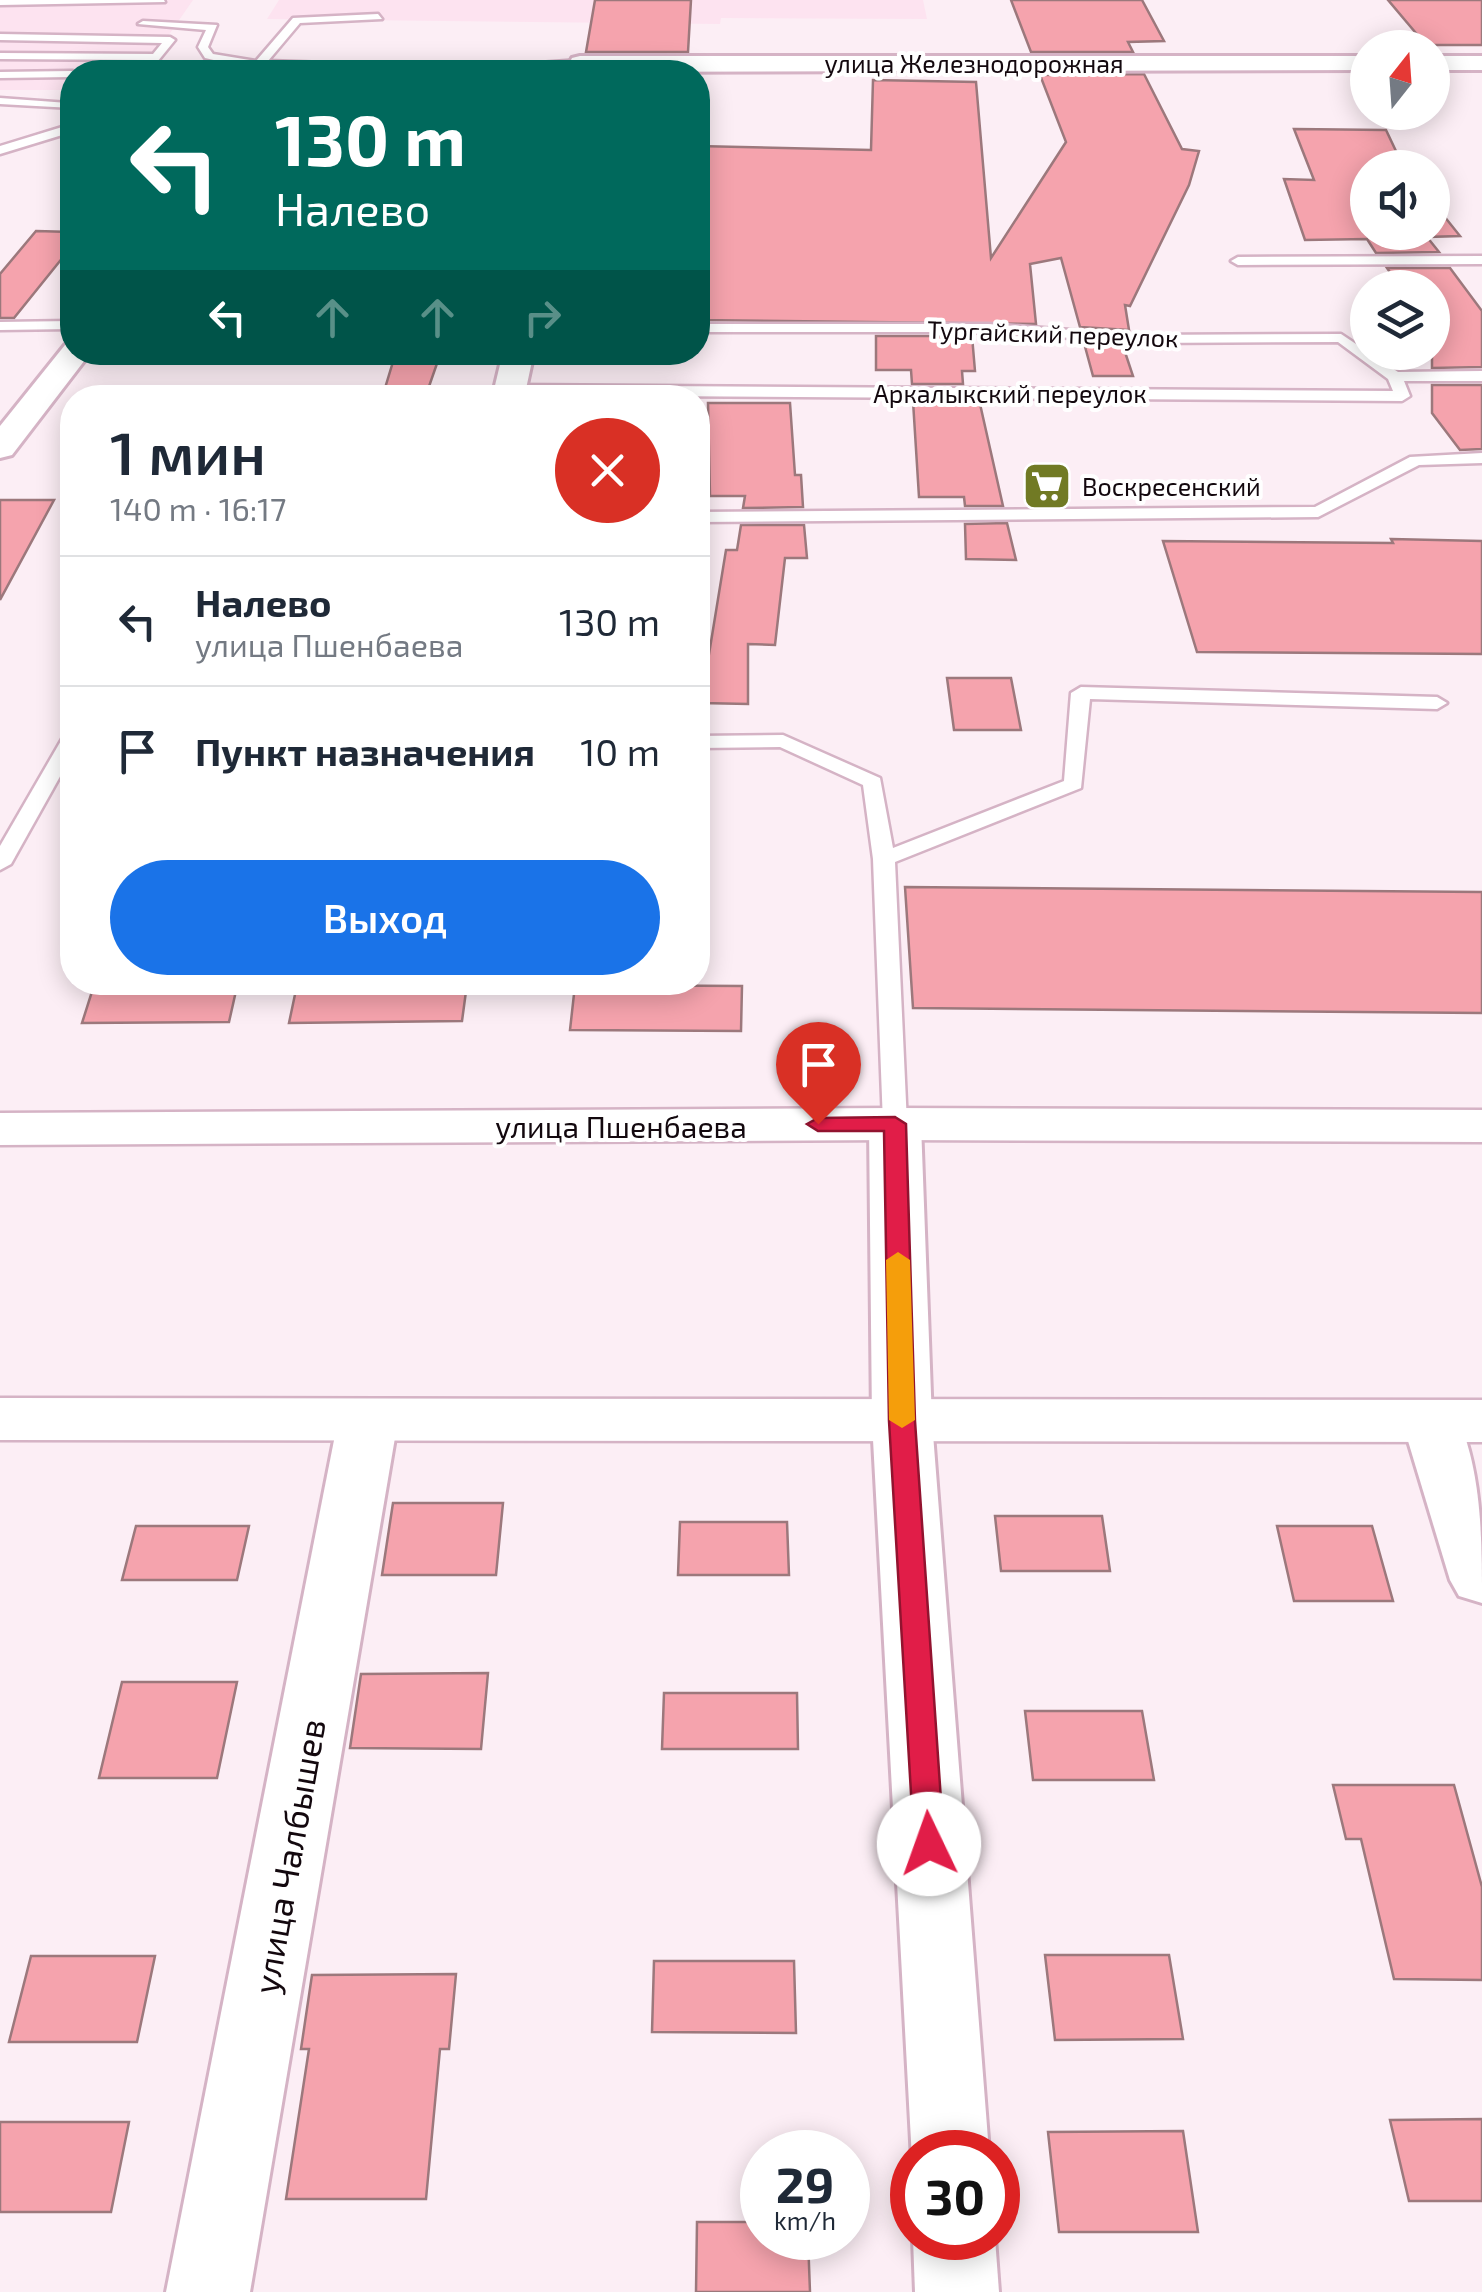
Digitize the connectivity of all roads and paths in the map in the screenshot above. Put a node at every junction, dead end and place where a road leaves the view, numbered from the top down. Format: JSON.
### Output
{"nodes":[{"id":1,"x":161,"y":1,"type":"edge"},
{"id":2,"x":0,"y":2,"type":"edge"},
{"id":3,"x":378,"y":17,"type":"dead end"},
{"id":4,"x":0,"y":24,"type":"edge"},
{"id":5,"x":89,"y":24,"type":"dead end"},
{"id":6,"x":125,"y":24,"type":"dead end"},
{"id":7,"x":142,"y":24,"type":"junction"},
{"id":8,"x":0,"y":37,"type":"edge"},
{"id":9,"x":0,"y":56,"type":"edge"},
{"id":10,"x":156,"y":57,"type":"junction"},
{"id":11,"x":153,"y":60,"type":"edge"},
{"id":12,"x":231,"y":60,"type":"edge"},
{"id":13,"x":263,"y":60,"type":"edge"},
{"id":14,"x":1350,"y":63,"type":"edge"},
{"id":15,"x":1450,"y":64,"type":"edge"},
{"id":16,"x":1482,"y":64,"type":"edge"},
{"id":17,"x":710,"y":67,"type":"edge"},
{"id":18,"x":60,"y":74,"type":"edge"},
{"id":19,"x":0,"y":75,"type":"edge"},
{"id":20,"x":0,"y":101,"type":"edge"},
{"id":21,"x":60,"y":105,"type":"edge"},
{"id":22,"x":60,"y":130,"type":"edge"},
{"id":23,"x":0,"y":150,"type":"edge"},
{"id":24,"x":1482,"y":260,"type":"edge"},
{"id":25,"x":1238,"y":261,"type":"dead end"},
{"id":26,"x":60,"y":325,"type":"edge"},
{"id":27,"x":0,"y":326,"type":"edge"},
{"id":28,"x":710,"y":328,"type":"edge"},
{"id":29,"x":66,"y":365,"type":"edge"},
{"id":30,"x":1482,"y":376,"type":"edge"},
{"id":31,"x":1395,"y":377,"type":"junction"},
{"id":32,"x":710,"y":394,"type":"edge"},
{"id":33,"x":0,"y":448,"type":"edge"},
{"id":34,"x":1482,"y":458,"type":"edge"},
{"id":35,"x":710,"y":517,"type":"edge"},
{"id":36,"x":1437,"y":703,"type":"dead end"},
{"id":37,"x":710,"y":742,"type":"edge"},
{"id":38,"x":60,"y":764,"type":"edge"},
{"id":39,"x":884,"y":859,"type":"junction"},
{"id":40,"x":0,"y":864,"type":"edge"},
{"id":41,"x":895,"y":1124,"type":"junction"},
{"id":42,"x":1482,"y":1126,"type":"edge"},
{"id":43,"x":0,"y":1129,"type":"edge"},
{"id":44,"x":0,"y":1420,"type":"edge"},
{"id":45,"x":368,"y":1420,"type":"junction"},
{"id":46,"x":902,"y":1421,"type":"junction"},
{"id":47,"x":1457,"y":1421,"type":"edge"},
{"id":48,"x":1482,"y":1580,"type":"edge"},
{"id":49,"x":947,"y":2130,"type":"edge"},
{"id":50,"x":956,"y":2260,"type":"edge"},
{"id":51,"x":208,"y":2292,"type":"edge"},
{"id":52,"x":958,"y":2292,"type":"edge"}],
"edges":[{"from":1,"to":2,"type":"lane"},
{"from":1,"to":7,"type":"lane"},
{"from":3,"to":13,"type":"lane"},
{"from":4,"to":5,"type":"lane"},
{"from":6,"to":7,"type":"lane"},
{"from":7,"to":12,"type":"lane"},
{"from":8,"to":10,"type":"lane"},
{"from":9,"to":10,"type":"lane"},
{"from":10,"to":11,"type":"lane"},
{"from":14,"to":17,"type":"street","name":"улица Железнодорожная"},
{"from":15,"to":16,"type":"street"},
{"from":18,"to":19,"type":"lane"},
{"from":20,"to":21,"type":"lane"},
{"from":22,"to":23,"type":"lane"},
{"from":24,"to":25,"type":"lane"},
{"from":26,"to":27,"type":"lane"},
{"from":28,"to":31,"type":"lane","name":"Тургайский переулок"},
{"from":29,"to":33,"type":"street"},
{"from":30,"to":31,"type":"lane"},
{"from":31,"to":32,"type":"lane","name":"Аркалыкский переулок"},
{"from":34,"to":35,"type":"lane"},
{"from":36,"to":39,"type":"lane"},
{"from":37,"to":39,"type":"lane"},
{"from":38,"to":40,"type":"lane"},
{"from":39,"to":41,"type":"lane"},
{"from":41,"to":42,"type":"street","name":"улица Пшенбаева"},
{"from":41,"to":43,"type":"street","name":"улица Пшенбаева"},
{"from":41,"to":46,"type":"street"},
{"from":44,"to":45,"type":"street"},
{"from":45,"to":46,"type":"street"},
{"from":45,"to":51,"type":"street","name":"улица Чалбышев"},
{"from":46,"to":47,"type":"street"},
{"from":46,"to":49,"type":"street"},
{"from":47,"to":48,"type":"street"},
{"from":50,"to":52,"type":"street"}]}
